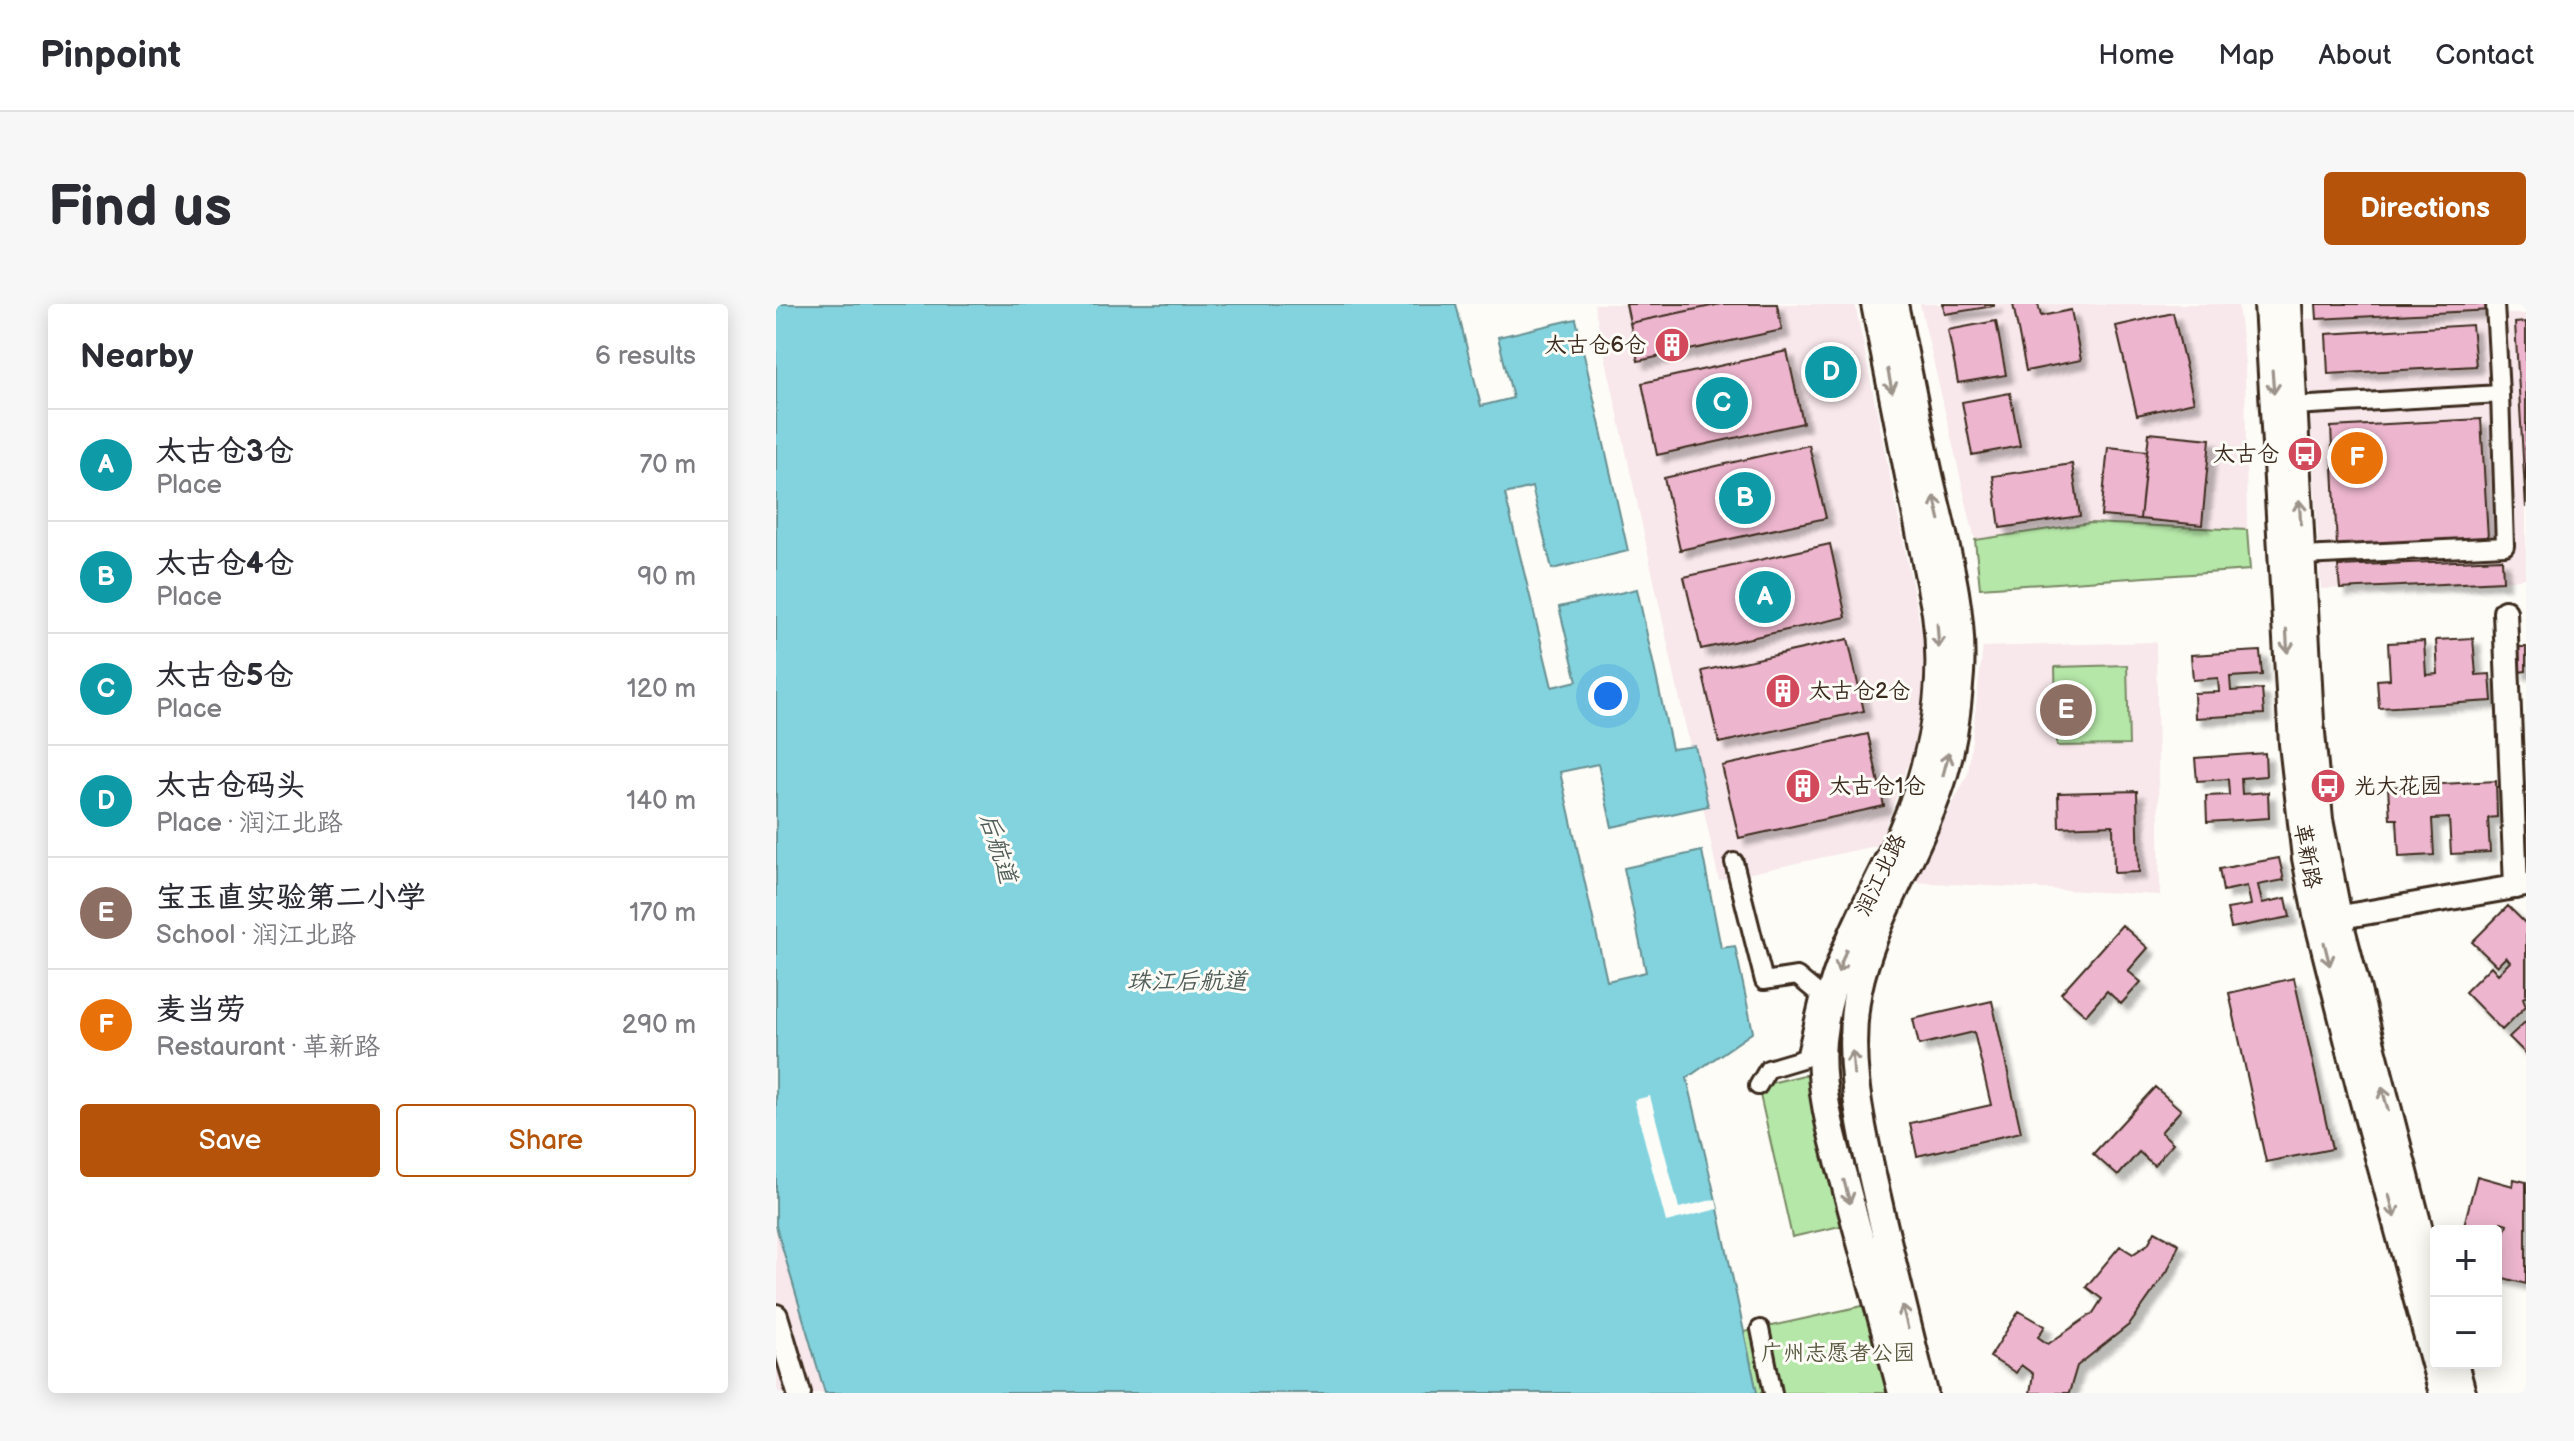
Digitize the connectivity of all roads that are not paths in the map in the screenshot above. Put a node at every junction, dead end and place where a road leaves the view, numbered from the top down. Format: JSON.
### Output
{"nodes":[{"id":1,"x":1875,"y":304,"type":"edge"},
{"id":2,"x":1894,"y":304,"type":"edge"},
{"id":3,"x":2268,"y":304,"type":"edge"},
{"id":4,"x":2288,"y":304,"type":"edge"},
{"id":5,"x":2495,"y":304,"type":"edge"},
{"id":6,"x":2500,"y":394,"type":"junction"},
{"id":7,"x":2294,"y":406,"type":"junction"},
{"id":8,"x":2303,"y":556,"type":"junction"},
{"id":9,"x":2505,"y":612,"type":"dead end"},
{"id":10,"x":1734,"y":862,"type":"dead end"},
{"id":11,"x":2521,"y":886,"type":"edge"},
{"id":12,"x":2328,"y":919,"type":"junction"},
{"id":13,"x":1758,"y":1086,"type":"dead end"},
{"id":14,"x":2430,"y":1275,"type":"edge"},
{"id":15,"x":776,"y":1316,"type":"edge"},
{"id":16,"x":1760,"y":1329,"type":"dead end"},
{"id":17,"x":2456,"y":1369,"type":"edge"},
{"id":18,"x":799,"y":1393,"type":"edge"},
{"id":19,"x":1773,"y":1393,"type":"edge"},
{"id":20,"x":1902,"y":1393,"type":"edge"},
{"id":21,"x":1924,"y":1393,"type":"edge"},
{"id":22,"x":2443,"y":1393,"type":"edge"},
{"id":23,"x":2462,"y":1393,"type":"edge"}],
"edges":[{"from":1,"to":20,"type":"street","name":"润江北路","one_way":true},
{"from":21,"to":2,"type":"street","name":"润江北路","one_way":true},
{"from":3,"to":12,"type":"street","name":"革新路","one_way":true},
{"from":4,"to":7,"type":"street","name":"革新路"},
{"from":5,"to":6,"type":"street"},
{"from":6,"to":7,"type":"street"},
{"from":6,"to":8,"type":"street"},
{"from":8,"to":7,"type":"street","name":"革新路","one_way":true},
{"from":8,"to":12,"type":"street","name":"革新路"},
{"from":9,"to":11,"type":"street"},
{"from":10,"to":13,"type":"street"},
{"from":11,"to":12,"type":"street"},
{"from":14,"to":12,"type":"street","name":"革新路","one_way":true},
{"from":12,"to":22,"type":"street","name":"革新路","one_way":true},
{"from":15,"to":18,"type":"street"},
{"from":16,"to":19,"type":"street"},
{"from":17,"to":23,"type":"street"}]}
